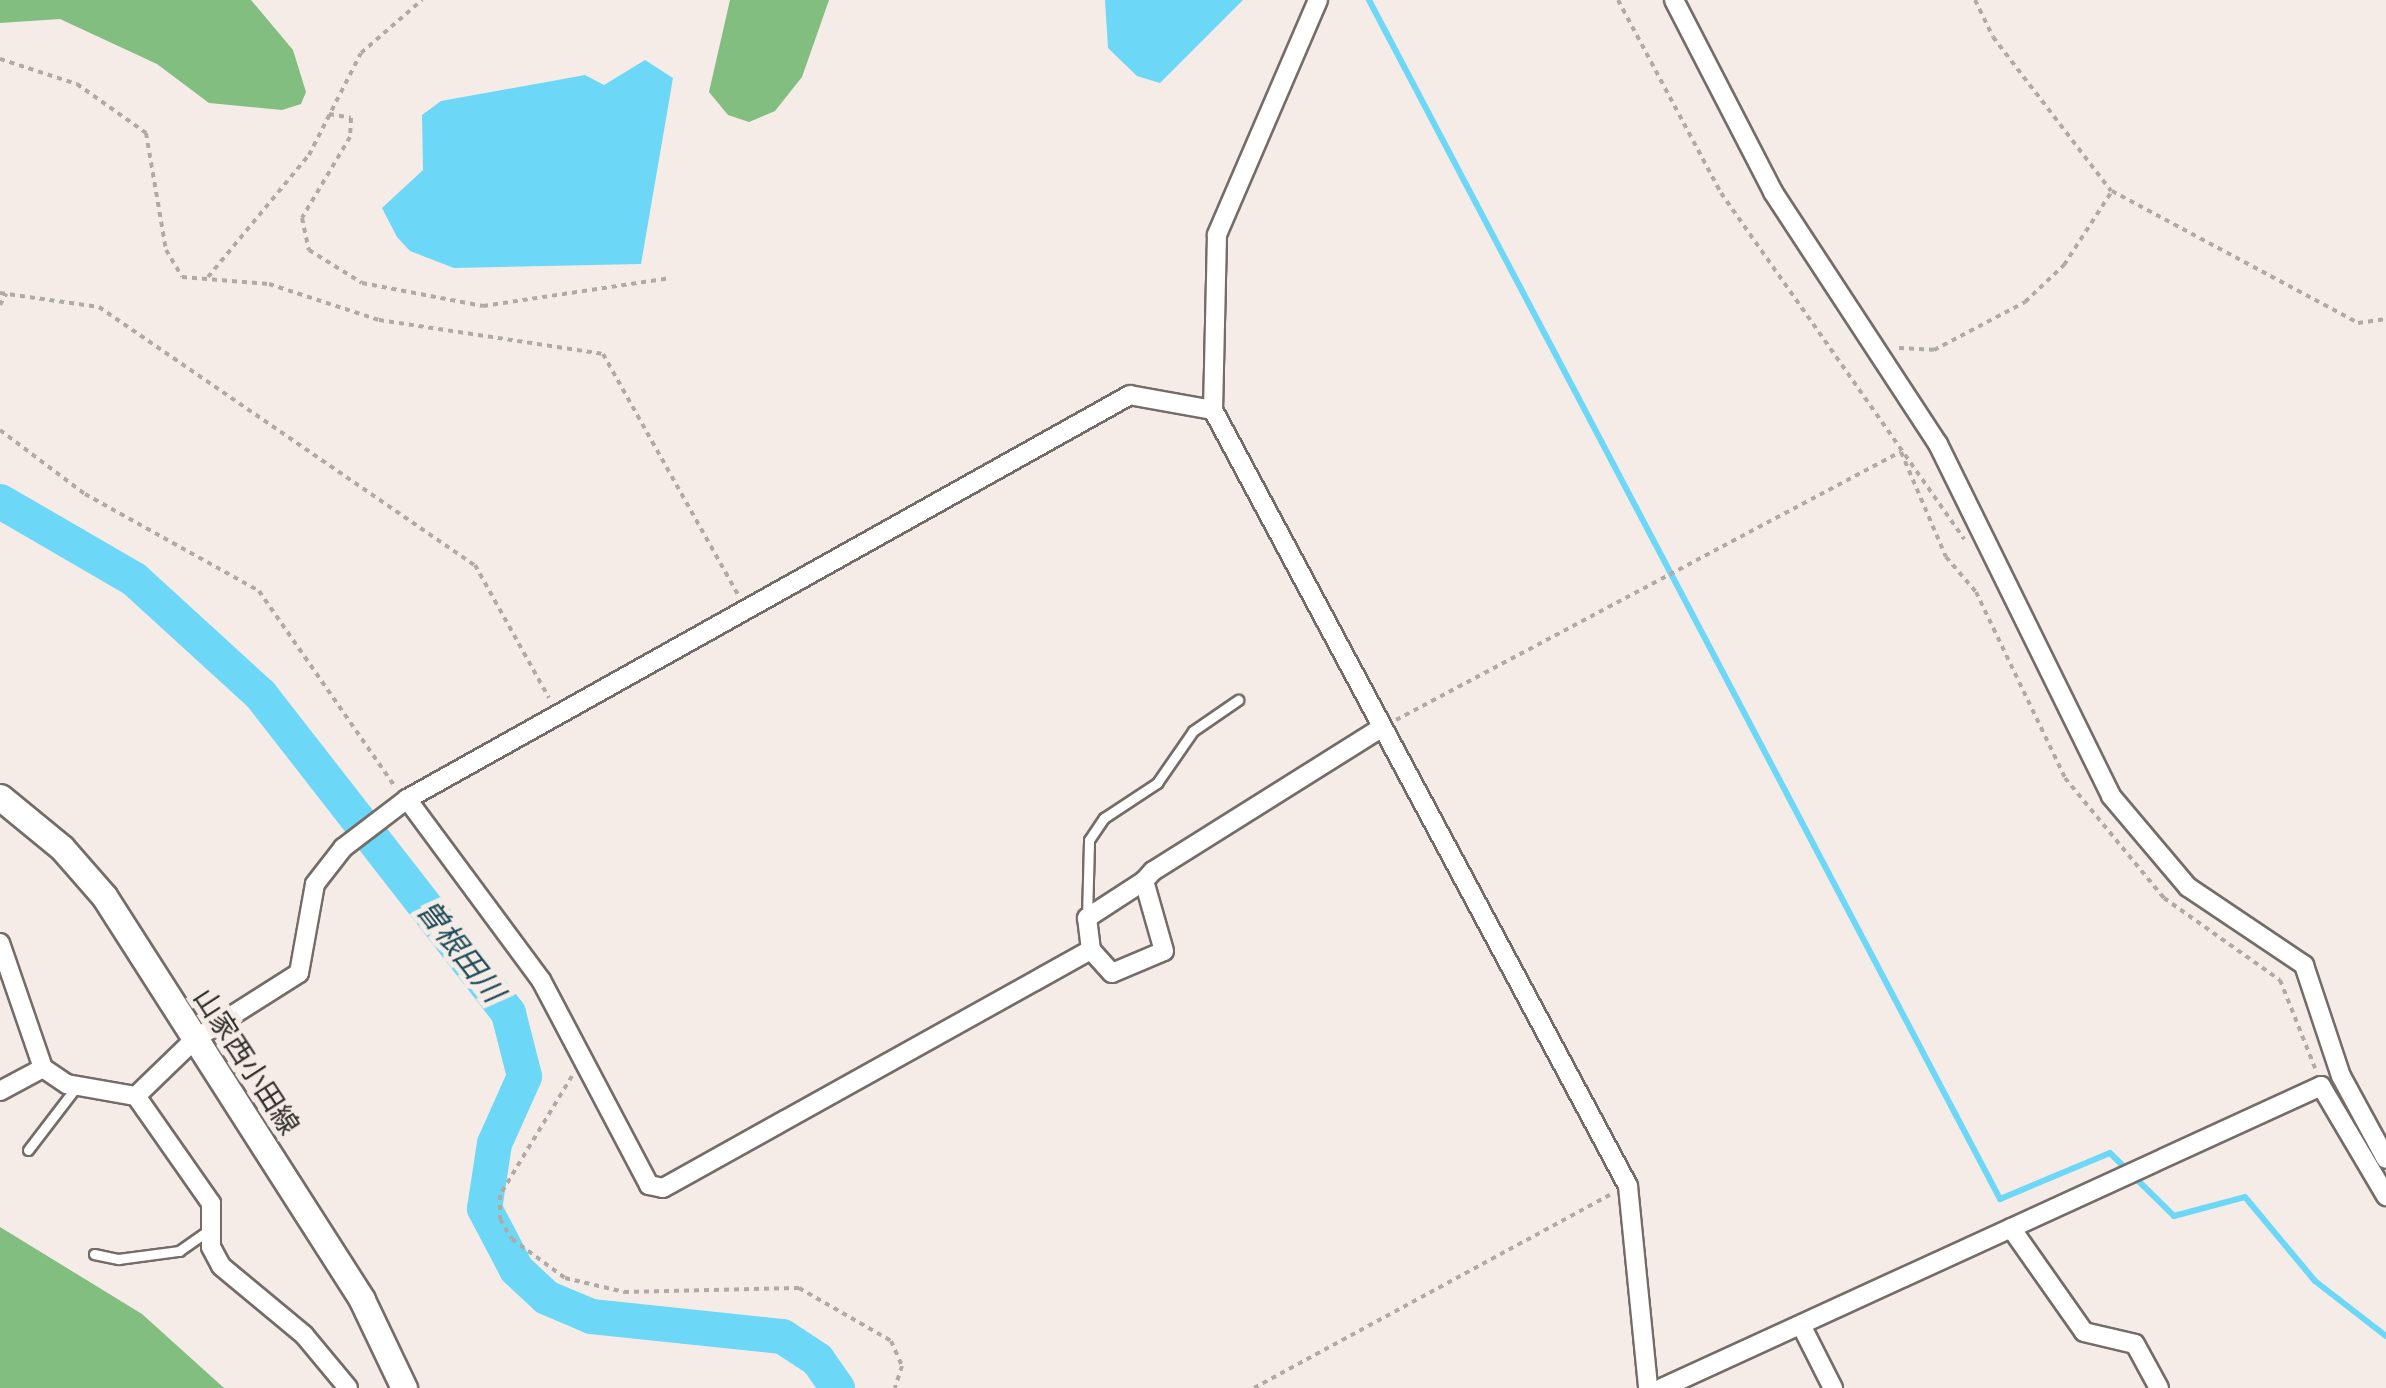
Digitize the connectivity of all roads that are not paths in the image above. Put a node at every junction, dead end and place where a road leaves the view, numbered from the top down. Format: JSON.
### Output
{"nodes":[{"id":1,"x":1318,"y":0,"type":"edge"},
{"id":2,"x":1674,"y":0,"type":"edge"},
{"id":3,"x":1214,"y":410,"type":"junction"},
{"id":4,"x":1238,"y":700,"type":"dead end"},
{"id":5,"x":1378,"y":729,"type":"junction"},
{"id":6,"x":0,"y":798,"type":"edge"},
{"id":7,"x":402,"y":803,"type":"junction"},
{"id":8,"x":1144,"y":880,"type":"junction"},
{"id":9,"x":1088,"y":918,"type":"junction"},
{"id":10,"x":0,"y":943,"type":"edge"},
{"id":11,"x":1091,"y":950,"type":"junction"},
{"id":12,"x":195,"y":1039,"type":"junction"},
{"id":13,"x":43,"y":1068,"type":"junction"},
{"id":14,"x":77,"y":1086,"type":"junction"},
{"id":15,"x":0,"y":1090,"type":"edge"},
{"id":16,"x":136,"y":1096,"type":"junction"},
{"id":17,"x":28,"y":1150,"type":"dead end"},
{"id":18,"x":2386,"y":1159,"type":"edge"},
{"id":19,"x":2386,"y":1196,"type":"edge"},
{"id":20,"x":2011,"y":1228,"type":"junction"},
{"id":21,"x":209,"y":1230,"type":"junction"},
{"id":22,"x":94,"y":1254,"type":"dead end"},
{"id":23,"x":1802,"y":1325,"type":"junction"},
{"id":24,"x":348,"y":1388,"type":"edge"},
{"id":25,"x":404,"y":1388,"type":"edge"},
{"id":26,"x":1648,"y":1388,"type":"edge"},
{"id":27,"x":1662,"y":1388,"type":"edge"},
{"id":28,"x":1833,"y":1388,"type":"edge"},
{"id":29,"x":2159,"y":1388,"type":"edge"}],
"edges":[{"from":1,"to":3,"type":"street"},
{"from":2,"to":18,"type":"street"},
{"from":3,"to":5,"type":"street"},
{"from":3,"to":7,"type":"street"},
{"from":4,"to":9,"type":"lane"},
{"from":5,"to":8,"type":"street"},
{"from":5,"to":26,"type":"street"},
{"from":6,"to":12,"type":"main road","name":"山家西小田線"},
{"from":7,"to":11,"type":"street"},
{"from":7,"to":12,"type":"street"},
{"from":8,"to":9,"type":"street"},
{"from":8,"to":11,"type":"street"},
{"from":9,"to":11,"type":"street"},
{"from":10,"to":13,"type":"street"},
{"from":12,"to":16,"type":"street"},
{"from":12,"to":25,"type":"main road","name":"山家西小田線"},
{"from":13,"to":14,"type":"street"},
{"from":13,"to":15,"type":"street"},
{"from":14,"to":16,"type":"street"},
{"from":14,"to":17,"type":"lane"},
{"from":16,"to":21,"type":"street"},
{"from":19,"to":20,"type":"street"},
{"from":20,"to":23,"type":"street"},
{"from":20,"to":29,"type":"street"},
{"from":21,"to":22,"type":"lane"},
{"from":21,"to":24,"type":"street"},
{"from":23,"to":27,"type":"street"},
{"from":23,"to":28,"type":"street"}]}
